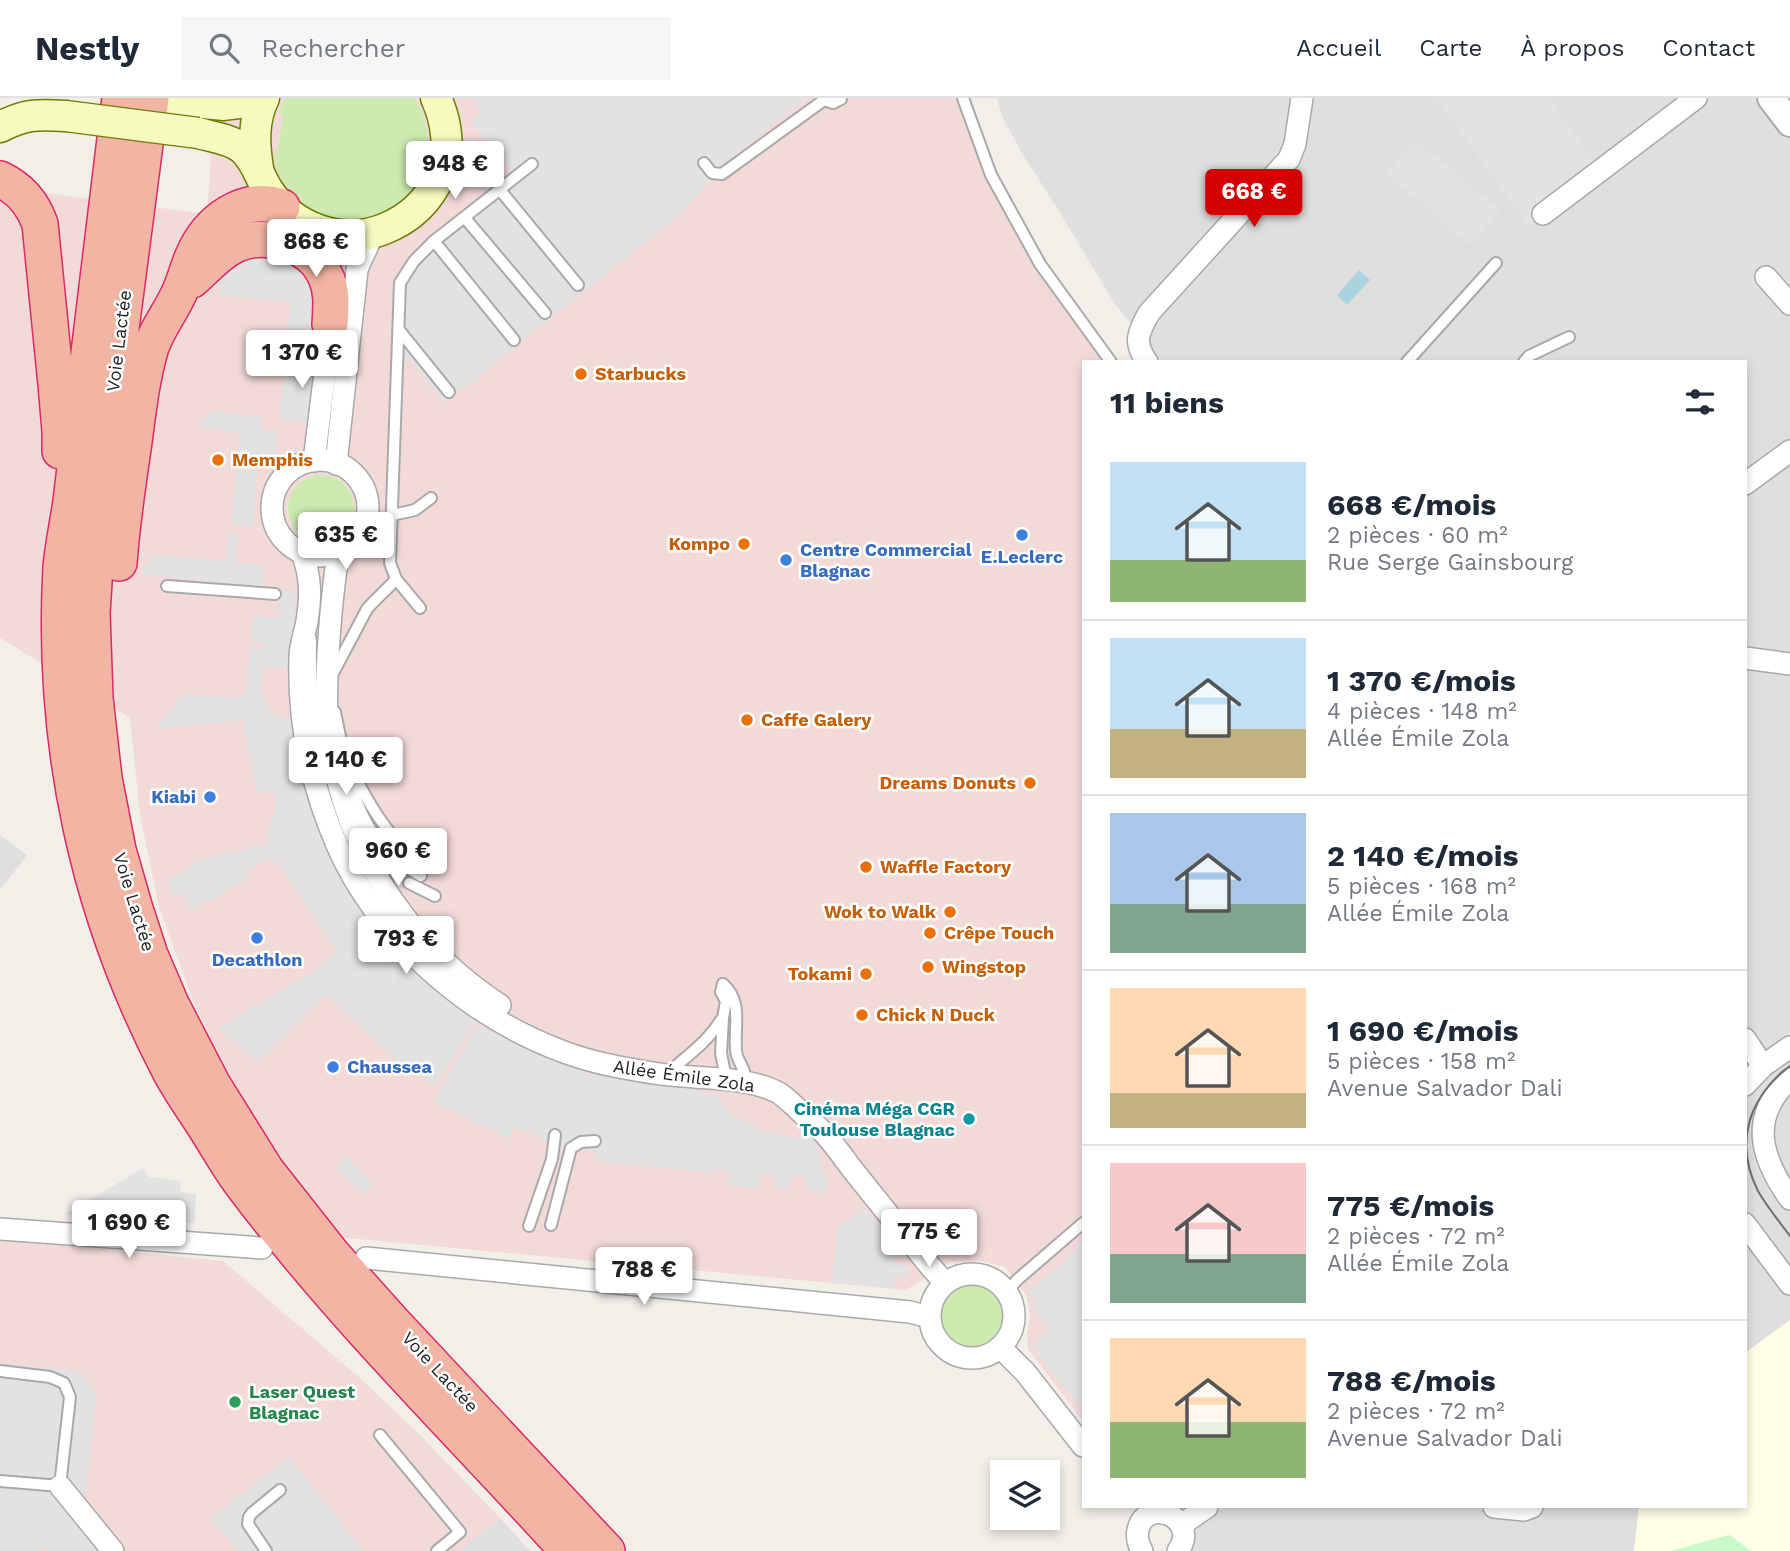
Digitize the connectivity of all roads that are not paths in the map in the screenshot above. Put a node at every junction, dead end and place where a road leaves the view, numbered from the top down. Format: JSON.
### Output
{"nodes":[{"id":1,"x":6,"y":98,"type":"edge"},
{"id":2,"x":120,"y":98,"type":"edge"},
{"id":3,"x":153,"y":98,"type":"edge"},
{"id":4,"x":841,"y":98,"type":"edge"},
{"id":5,"x":963,"y":98,"type":"edge"},
{"id":6,"x":1302,"y":98,"type":"edge"},
{"id":7,"x":1696,"y":98,"type":"edge"},
{"id":8,"x":1771,"y":98,"type":"edge"},
{"id":9,"x":263,"y":99,"type":"edge"},
{"id":10,"x":441,"y":103,"type":"edge"},
{"id":11,"x":0,"y":118,"type":"edge"},
{"id":12,"x":1790,"y":123,"type":"edge"},
{"id":13,"x":0,"y":127,"type":"edge"},
{"id":14,"x":704,"y":163,"type":"dead end"},
{"id":15,"x":532,"y":164,"type":"dead end"},
{"id":16,"x":258,"y":168,"type":"junction"},
{"id":17,"x":0,"y":178,"type":"edge"},
{"id":18,"x":500,"y":190,"type":"junction"},
{"id":19,"x":282,"y":207,"type":"junction"},
{"id":20,"x":1543,"y":214,"type":"dead end"},
{"id":21,"x":465,"y":218,"type":"junction"},
{"id":22,"x":323,"y":232,"type":"junction"},
{"id":23,"x":372,"y":234,"type":"junction"},
{"id":24,"x":434,"y":241,"type":"junction"},
{"id":25,"x":1496,"y":263,"type":"dead end"},
{"id":26,"x":1766,"y":277,"type":"dead end"},
{"id":27,"x":578,"y":285,"type":"dead end"},
{"id":28,"x":180,"y":292,"type":"junction"},
{"id":29,"x":1790,"y":304,"type":"edge"},
{"id":30,"x":545,"y":313,"type":"dead end"},
{"id":31,"x":330,"y":324,"type":"junction"},
{"id":32,"x":399,"y":330,"type":"junction"},
{"id":33,"x":1569,"y":337,"type":"dead end"},
{"id":34,"x":514,"y":340,"type":"dead end"},
{"id":35,"x":1110,"y":360,"type":"edge"},
{"id":36,"x":1146,"y":360,"type":"edge"},
{"id":37,"x":1409,"y":360,"type":"edge"},
{"id":38,"x":1526,"y":360,"type":"edge"},
{"id":39,"x":449,"y":392,"type":"dead end"},
{"id":40,"x":1790,"y":452,"type":"edge"},
{"id":41,"x":314,"y":461,"type":"junction"},
{"id":42,"x":336,"y":464,"type":"junction"},
{"id":43,"x":1747,"y":483,"type":"edge"},
{"id":44,"x":431,"y":498,"type":"dead end"},
{"id":45,"x":71,"y":501,"type":"junction"},
{"id":46,"x":392,"y":515,"type":"junction"},
{"id":47,"x":302,"y":553,"type":"junction"},
{"id":48,"x":338,"y":553,"type":"junction"},
{"id":49,"x":396,"y":579,"type":"junction"},
{"id":50,"x":167,"y":586,"type":"dead end"},
{"id":51,"x":275,"y":594,"type":"dead end"},
{"id":52,"x":420,"y":608,"type":"dead end"},
{"id":53,"x":1747,"y":658,"type":"edge"},
{"id":54,"x":1790,"y":664,"type":"edge"},
{"id":55,"x":313,"y":679,"type":"junction"},
{"id":56,"x":344,"y":752,"type":"junction"},
{"id":57,"x":330,"y":787,"type":"dead end"},
{"id":58,"x":323,"y":811,"type":"junction"},
{"id":59,"x":353,"y":828,"type":"junction"},
{"id":60,"x":406,"y":849,"type":"dead end"},
{"id":61,"x":421,"y":876,"type":"dead end"},
{"id":62,"x":409,"y":883,"type":"dead end"},
{"id":63,"x":435,"y":895,"type":"dead end"},
{"id":64,"x":370,"y":908,"type":"junction"},
{"id":65,"x":415,"y":930,"type":"junction"},
{"id":66,"x":472,"y":996,"type":"junction"},
{"id":67,"x":171,"y":1004,"type":"junction"},
{"id":68,"x":723,"y":1018,"type":"junction"},
{"id":69,"x":1747,"y":1043,"type":"edge"},
{"id":70,"x":1790,"y":1047,"type":"edge"},
{"id":71,"x":570,"y":1048,"type":"junction"},
{"id":72,"x":677,"y":1065,"type":"junction"},
{"id":73,"x":1763,"y":1066,"type":"junction"},
{"id":74,"x":732,"y":1073,"type":"junction"},
{"id":75,"x":1790,"y":1079,"type":"edge"},
{"id":76,"x":1747,"y":1083,"type":"edge"},
{"id":77,"x":555,"y":1135,"type":"dead end"},
{"id":78,"x":595,"y":1141,"type":"dead end"},
{"id":79,"x":1755,"y":1151,"type":"edge"},
{"id":80,"x":1790,"y":1199,"type":"edge"},
{"id":81,"x":1082,"y":1224,"type":"edge"},
{"id":82,"x":551,"y":1225,"type":"dead end"},
{"id":83,"x":529,"y":1226,"type":"dead end"},
{"id":84,"x":1747,"y":1227,"type":"edge"},
{"id":85,"x":0,"y":1229,"type":"edge"},
{"id":86,"x":262,"y":1248,"type":"dead end"},
{"id":87,"x":366,"y":1258,"type":"dead end"},
{"id":88,"x":945,"y":1283,"type":"junction"},
{"id":89,"x":1790,"y":1284,"type":"edge"},
{"id":90,"x":1007,"y":1292,"type":"junction"},
{"id":91,"x":929,"y":1317,"type":"junction"},
{"id":92,"x":1000,"y":1347,"type":"junction"},
{"id":93,"x":0,"y":1371,"type":"edge"},
{"id":94,"x":380,"y":1435,"type":"dead end"},
{"id":95,"x":1082,"y":1445,"type":"edge"},
{"id":96,"x":0,"y":1481,"type":"edge"},
{"id":97,"x":60,"y":1486,"type":"junction"},
{"id":98,"x":280,"y":1490,"type":"dead end"},
{"id":99,"x":1206,"y":1508,"type":"edge"},
{"id":100,"x":1503,"y":1508,"type":"edge"},
{"id":101,"x":1529,"y":1508,"type":"edge"},
{"id":102,"x":1135,"y":1514,"type":"edge"},
{"id":103,"x":1181,"y":1525,"type":"junction"},
{"id":104,"x":113,"y":1551,"type":"edge"},
{"id":105,"x":266,"y":1551,"type":"edge"},
{"id":106,"x":437,"y":1551,"type":"edge"},
{"id":107,"x":568,"y":1551,"type":"edge"},
{"id":108,"x":607,"y":1551,"type":"edge"},
{"id":109,"x":1142,"y":1551,"type":"edge"},
{"id":110,"x":1178,"y":1551,"type":"edge"}],
"edges":[{"from":1,"to":11,"type":"main road"},
{"from":2,"to":45,"type":"highway","name":"Voie Lactée"},
{"from":3,"to":9,"type":"main road"},
{"from":3,"to":67,"type":"highway","name":"Voie Lactée"},
{"from":4,"to":14,"type":"lane"},
{"from":5,"to":35,"type":"lane"},
{"from":6,"to":36,"type":"street"},
{"from":7,"to":20,"type":"street"},
{"from":8,"to":12,"type":"street"},
{"from":9,"to":16,"type":"main road"},
{"from":10,"to":23,"type":"main road"},
{"from":13,"to":16,"type":"main road","bridge":true},
{"from":15,"to":18,"type":"lane"},
{"from":16,"to":19,"type":"main road"},
{"from":17,"to":45,"type":"highway"},
{"from":18,"to":21,"type":"lane"},
{"from":18,"to":27,"type":"lane"},
{"from":19,"to":22,"type":"main road"},
{"from":19,"to":28,"type":"highway"},
{"from":21,"to":24,"type":"lane"},
{"from":21,"to":30,"type":"lane"},
{"from":22,"to":23,"type":"main road"},
{"from":22,"to":31,"type":"street"},
{"from":23,"to":42,"type":"street"},
{"from":24,"to":32,"type":"lane"},
{"from":24,"to":34,"type":"lane"},
{"from":25,"to":37,"type":"lane"},
{"from":26,"to":29,"type":"street"},
{"from":28,"to":31,"type":"highway"},
{"from":28,"to":67,"type":"highway"},
{"from":31,"to":41,"type":"street"},
{"from":32,"to":39,"type":"lane"},
{"from":32,"to":46,"type":"lane"},
{"from":33,"to":38,"type":"lane"},
{"from":40,"to":43,"type":"street"},
{"from":41,"to":42,"type":"street"},
{"from":41,"to":47,"type":"street"},
{"from":42,"to":48,"type":"street"},
{"from":44,"to":46,"type":"lane"},
{"from":45,"to":107,"type":"highway","name":"Voie Lactée"},
{"from":46,"to":49,"type":"lane"},
{"from":47,"to":48,"type":"street"},
{"from":47,"to":55,"type":"street","name":"Allée Émile Zola"},
{"from":48,"to":55,"type":"street","name":"Allée Émile Zola"},
{"from":49,"to":52,"type":"lane"},
{"from":49,"to":55,"type":"lane"},
{"from":50,"to":51,"type":"lane"},
{"from":53,"to":54,"type":"street"},
{"from":55,"to":56,"type":"lane"},
{"from":55,"to":57,"type":"lane"},
{"from":55,"to":58,"type":"street","name":"Allée Émile Zola"},
{"from":55,"to":59,"type":"street","name":"Allée Émile Zola"},
{"from":56,"to":60,"type":"lane"},
{"from":56,"to":61,"type":"lane"},
{"from":58,"to":59,"type":"street"},
{"from":58,"to":64,"type":"street","name":"Allée Émile Zola"},
{"from":59,"to":65,"type":"street","name":"Allée Émile Zola"},
{"from":62,"to":63,"type":"lane"},
{"from":64,"to":65,"type":"street","name":"Allée Émile Zola"},
{"from":64,"to":66,"type":"street","name":"Allée Émile Zola"},
{"from":65,"to":66,"type":"street","name":"Allée Émile Zola"},
{"from":66,"to":71,"type":"street","name":"Allée Émile Zola"},
{"from":67,"to":108,"type":"highway","name":"Voie Lactée"},
{"from":68,"to":72,"type":"lane"},
{"from":68,"to":74,"type":"lane"},
{"from":68,"to":74,"type":"lane"},
{"from":69,"to":73,"type":"street"},
{"from":70,"to":73,"type":"street"},
{"from":71,"to":72,"type":"street","name":"Allée Émile Zola"},
{"from":71,"to":74,"type":"street","name":"Allée Émile Zola"},
{"from":72,"to":74,"type":"street","name":"Allée Émile Zola"},
{"from":73,"to":76,"type":"street"},
{"from":74,"to":88,"type":"street","name":"Allée Émile Zola"},
{"from":75,"to":79,"type":"street"},
{"from":77,"to":83,"type":"lane"},
{"from":78,"to":82,"type":"lane"},
{"from":79,"to":80,"type":"street"},
{"from":81,"to":90,"type":"lane"},
{"from":84,"to":89,"type":"street"},
{"from":85,"to":86,"type":"street"},
{"from":87,"to":91,"type":"street"},
{"from":88,"to":90,"type":"street"},
{"from":88,"to":91,"type":"street"},
{"from":90,"to":92,"type":"street"},
{"from":91,"to":92,"type":"street"},
{"from":92,"to":95,"type":"street"},
{"from":93,"to":97,"type":"lane"},
{"from":94,"to":106,"type":"lane"},
{"from":96,"to":97,"type":"lane"},
{"from":97,"to":104,"type":"street"},
{"from":98,"to":105,"type":"lane"},
{"from":99,"to":103,"type":"street"},
{"from":100,"to":101,"type":"street"},
{"from":102,"to":103,"type":"street"},
{"from":102,"to":109,"type":"street"},
{"from":103,"to":110,"type":"street"}]}
